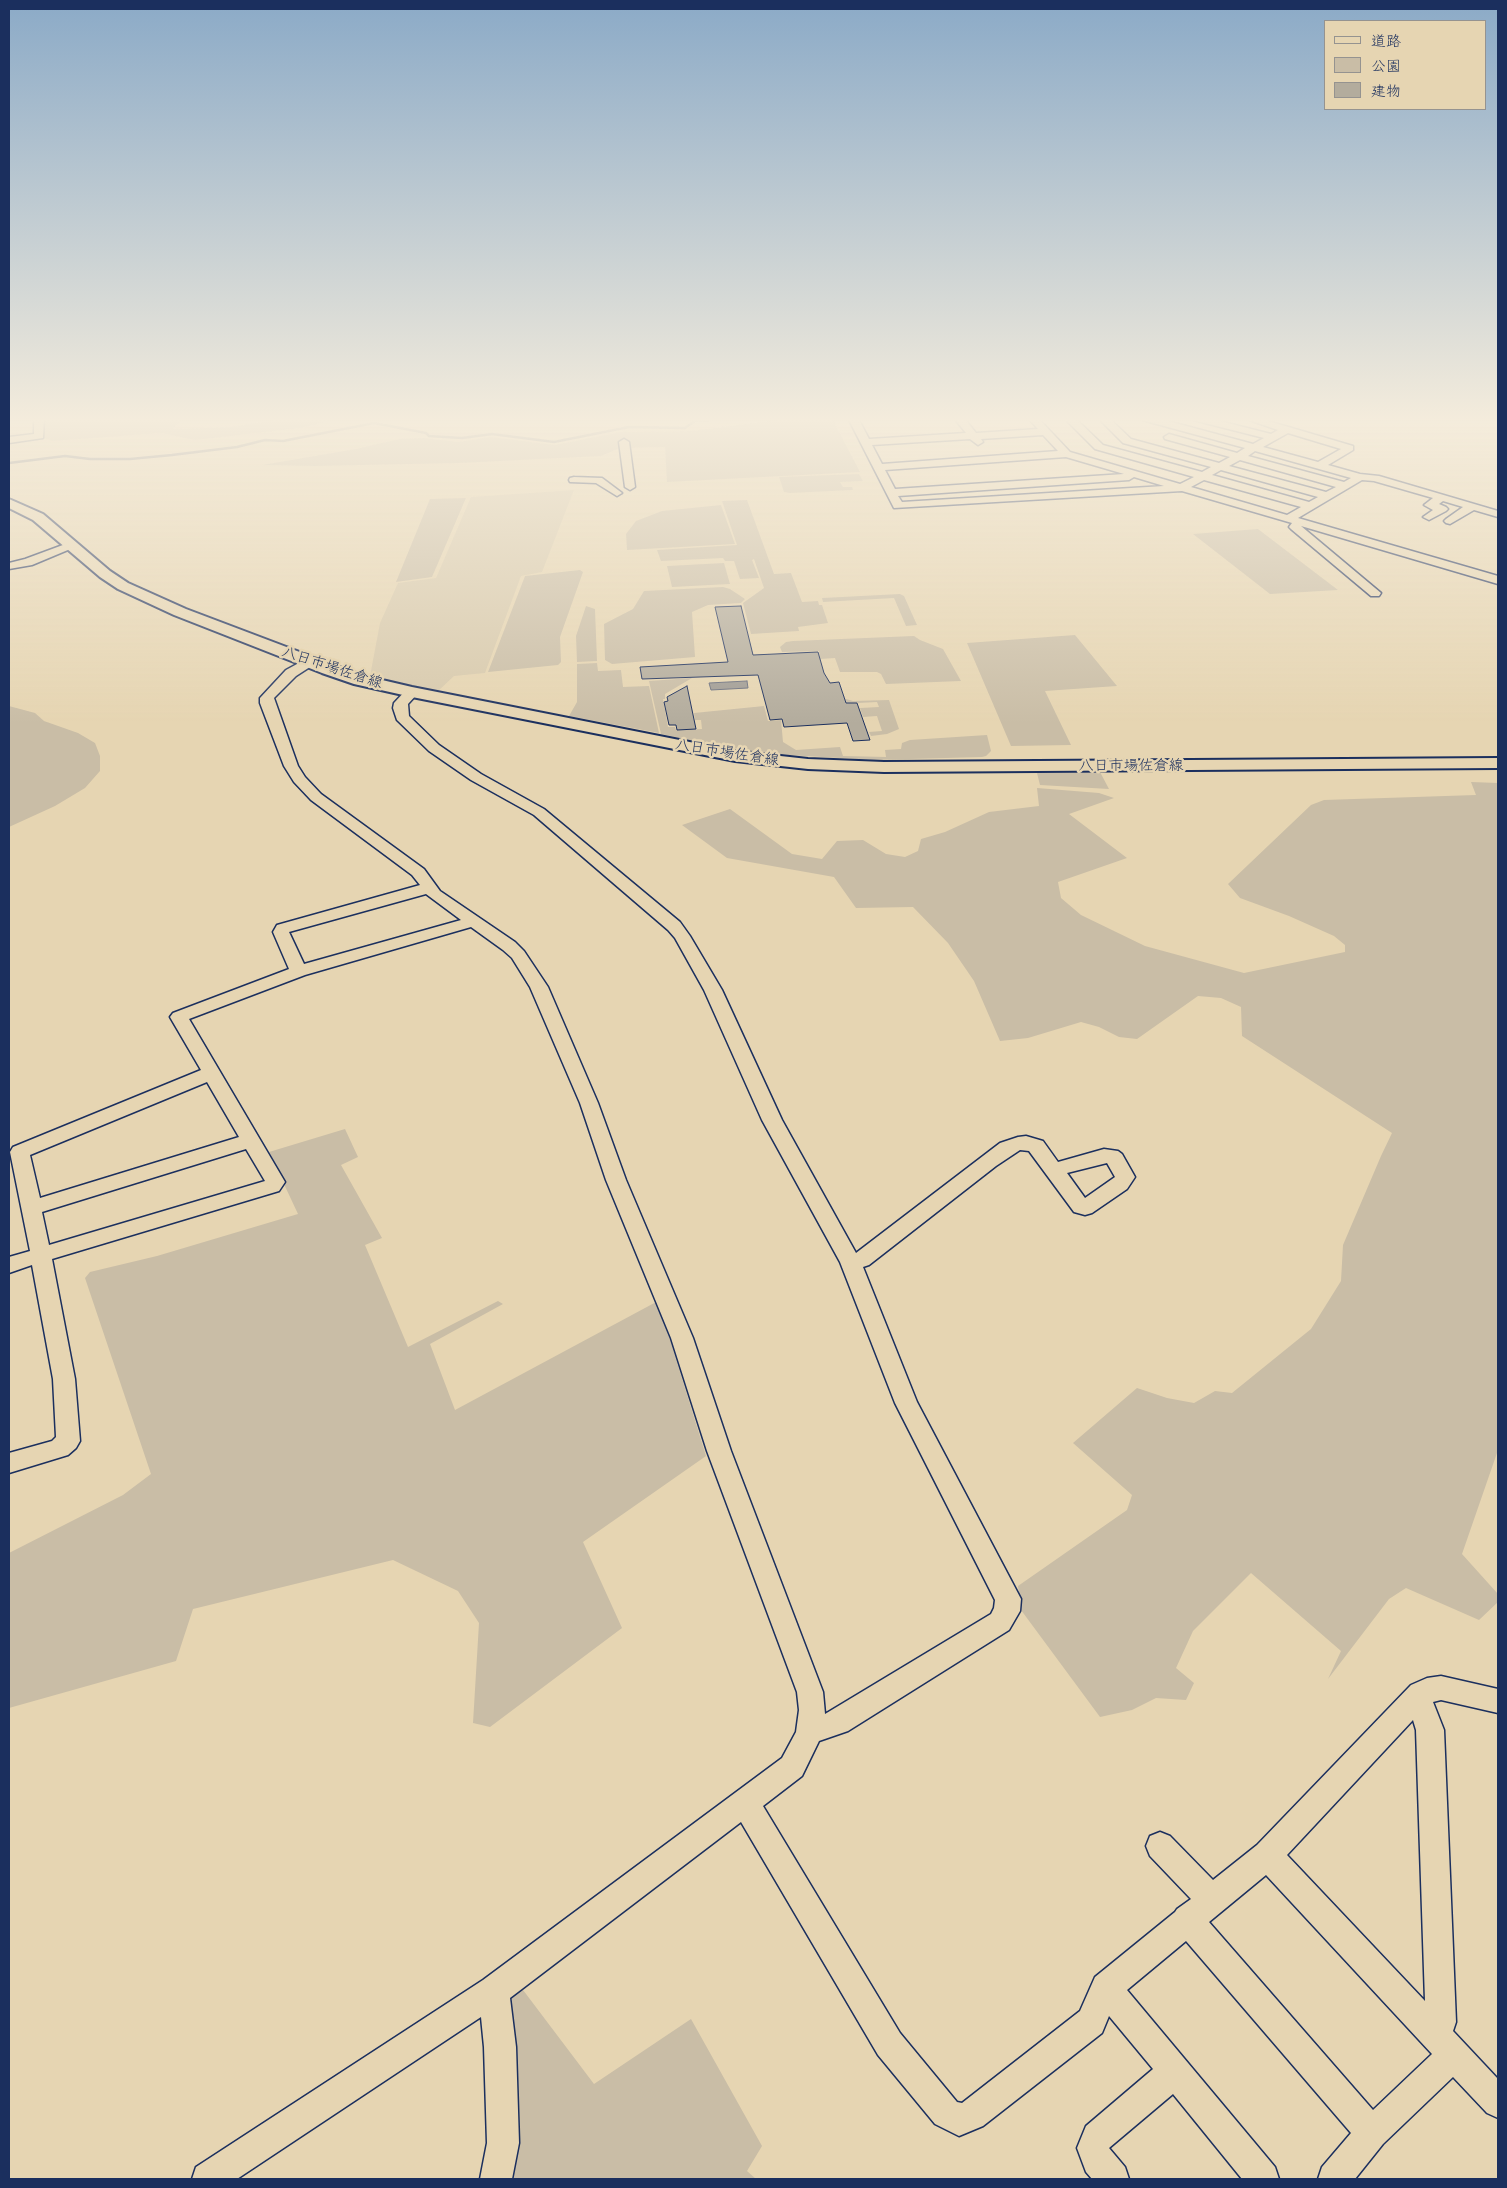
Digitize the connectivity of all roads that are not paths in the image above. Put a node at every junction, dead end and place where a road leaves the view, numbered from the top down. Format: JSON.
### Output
{"nodes":[{"id":1,"x":42,"y":520,"type":"edge"},
{"id":2,"x":1293,"y":520,"type":"joint"},
{"id":3,"x":71,"y":545,"type":"junction"},
{"id":4,"x":9,"y":566,"type":"edge"},
{"id":5,"x":1498,"y":580,"type":"edge"},
{"id":6,"x":1375,"y":593,"type":"dead end"},
{"id":7,"x":308,"y":662,"type":"junction"},
{"id":8,"x":412,"y":692,"type":"junction"},
{"id":9,"x":1498,"y":763,"type":"edge"},
{"id":10,"x":428,"y":888,"type":"junction"},
{"id":11,"x":472,"y":922,"type":"junction"},
{"id":12,"x":299,"y":971,"type":"junction"},
{"id":13,"x":211,"y":1073,"type":"junction"},
{"id":14,"x":250,"y":1141,"type":"junction"},
{"id":15,"x":1054,"y":1170,"type":"dead end"},
{"id":16,"x":32,"y":1208,"type":"junction"},
{"id":17,"x":41,"y":1256,"type":"junction"},
{"id":18,"x":850,"y":1262,"type":"junction"},
{"id":19,"x":9,"y":1265,"type":"edge"},
{"id":20,"x":9,"y":1464,"type":"edge"},
{"id":21,"x":1413,"y":1700,"type":"junction"},
{"id":22,"x":1498,"y":1701,"type":"edge"},
{"id":23,"x":810,"y":1732,"type":"junction"},
{"id":24,"x":745,"y":1802,"type":"junction"},
{"id":25,"x":1160,"y":1846,"type":"dead end"},
{"id":26,"x":1267,"y":1855,"type":"junction"},
{"id":27,"x":1212,"y":1900,"type":"junction"},
{"id":28,"x":1187,"y":1919,"type":"junction"},
{"id":29,"x":1106,"y":1988,"type":"junction"},
{"id":30,"x":494,"y":1992,"type":"junction"},
{"id":31,"x":1444,"y":2046,"type":"junction"},
{"id":32,"x":1174,"y":2072,"type":"junction"},
{"id":33,"x":1498,"y":2102,"type":"edge"},
{"id":34,"x":1372,"y":2133,"type":"junction"},
{"id":35,"x":208,"y":2179,"type":"edge"},
{"id":36,"x":496,"y":2179,"type":"edge"},
{"id":37,"x":1112,"y":2179,"type":"edge"},
{"id":38,"x":1263,"y":2179,"type":"edge"},
{"id":39,"x":1334,"y":2179,"type":"edge"}],
"edges":[{"from":1,"to":3,"type":"main road","name":"八日市場佐倉線"},
{"from":2,"to":5,"type":"street"},
{"from":2,"to":6,"type":"street"},
{"from":3,"to":4,"type":"street"},
{"from":3,"to":7,"type":"main road","name":"八日市場佐倉線"},
{"from":7,"to":8,"type":"main road","name":"八日市場佐倉線"},
{"from":7,"to":10,"type":"street"},
{"from":8,"to":9,"type":"main road","name":"八日市場佐倉線"},
{"from":8,"to":18,"type":"street"},
{"from":10,"to":11,"type":"street"},
{"from":10,"to":12,"type":"street"},
{"from":11,"to":12,"type":"street"},
{"from":11,"to":23,"type":"street"},
{"from":12,"to":13,"type":"street"},
{"from":13,"to":14,"type":"street"},
{"from":13,"to":16,"type":"street"},
{"from":14,"to":16,"type":"street"},
{"from":14,"to":17,"type":"street"},
{"from":15,"to":18,"type":"street"},
{"from":16,"to":17,"type":"street"},
{"from":17,"to":19,"type":"street"},
{"from":17,"to":20,"type":"street"},
{"from":18,"to":23,"type":"street"},
{"from":21,"to":22,"type":"street"},
{"from":21,"to":26,"type":"street"},
{"from":21,"to":31,"type":"street"},
{"from":23,"to":24,"type":"street"},
{"from":24,"to":29,"type":"street"},
{"from":24,"to":30,"type":"street"},
{"from":25,"to":27,"type":"street"},
{"from":26,"to":27,"type":"street"},
{"from":26,"to":31,"type":"street"},
{"from":27,"to":28,"type":"street"},
{"from":28,"to":29,"type":"street"},
{"from":28,"to":34,"type":"street"},
{"from":29,"to":32,"type":"street"},
{"from":30,"to":35,"type":"street"},
{"from":30,"to":36,"type":"street"},
{"from":31,"to":33,"type":"street"},
{"from":31,"to":34,"type":"street"},
{"from":32,"to":37,"type":"street"},
{"from":32,"to":38,"type":"street"},
{"from":34,"to":39,"type":"street"}]}
